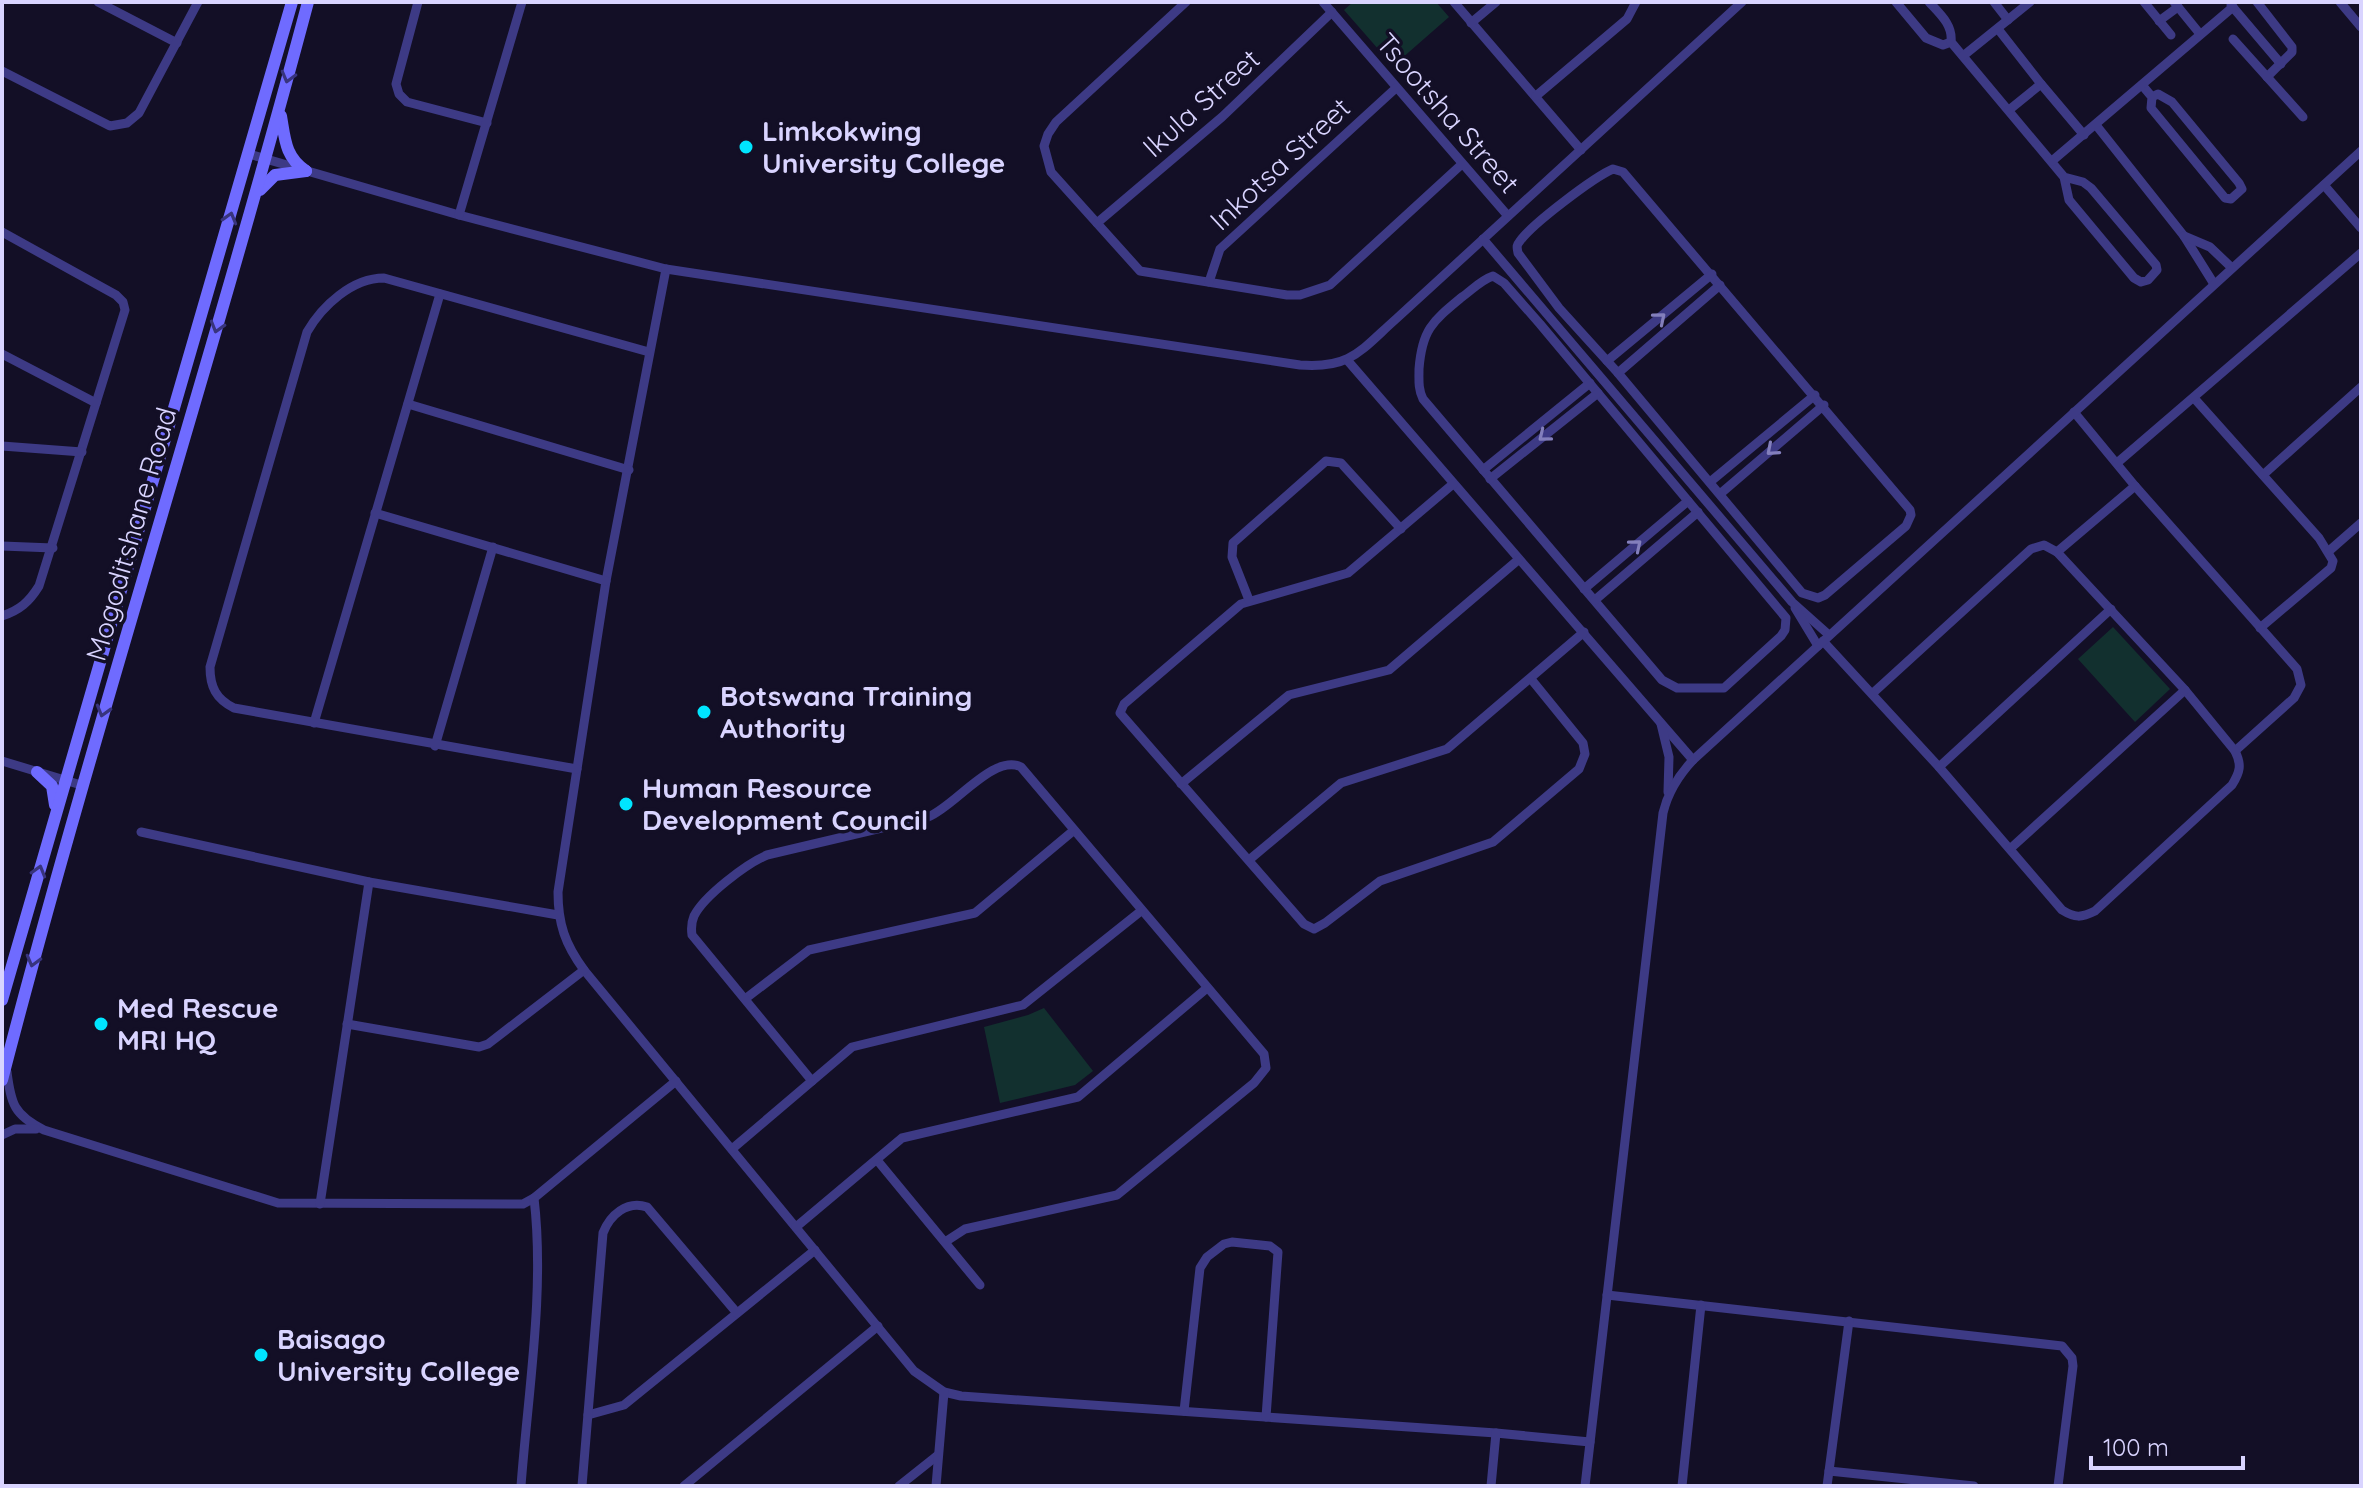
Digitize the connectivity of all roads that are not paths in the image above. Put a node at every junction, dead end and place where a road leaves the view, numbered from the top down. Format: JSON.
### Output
{"nodes":[{"id":1,"x":98,"y":2,"type":"edge"},
{"id":2,"x":198,"y":2,"type":"edge"},
{"id":3,"x":292,"y":2,"type":"edge"},
{"id":4,"x":308,"y":2,"type":"edge"},
{"id":5,"x":418,"y":2,"type":"edge"},
{"id":6,"x":522,"y":2,"type":"edge"},
{"id":7,"x":1186,"y":2,"type":"edge"},
{"id":8,"x":1323,"y":2,"type":"edge"},
{"id":9,"x":1454,"y":2,"type":"edge"},
{"id":10,"x":1496,"y":2,"type":"edge"},
{"id":11,"x":1636,"y":2,"type":"edge"},
{"id":12,"x":1742,"y":2,"type":"edge"},
{"id":13,"x":1896,"y":2,"type":"edge"},
{"id":14,"x":1929,"y":2,"type":"edge"},
{"id":15,"x":1994,"y":2,"type":"edge"},
{"id":16,"x":2030,"y":2,"type":"edge"},
{"id":17,"x":2159,"y":2,"type":"edge"},
{"id":18,"x":2257,"y":2,"type":"edge"},
{"id":19,"x":2340,"y":2,"type":"edge"},
{"id":20,"x":2176,"y":4,"type":"edge"},
{"id":21,"x":2231,"y":4,"type":"edge"},
{"id":22,"x":2147,"y":6,"type":"edge"},
{"id":23,"x":1332,"y":12,"type":"junction"},
{"id":24,"x":2008,"y":20,"type":"junction"},
{"id":25,"x":2159,"y":21,"type":"junction"},
{"id":26,"x":1471,"y":23,"type":"junction"},
{"id":27,"x":2361,"y":27,"type":"edge"},
{"id":28,"x":1998,"y":29,"type":"junction"},
{"id":29,"x":2200,"y":34,"type":"junction"},
{"id":30,"x":2171,"y":35,"type":"dead end"},
{"id":31,"x":2233,"y":39,"type":"dead end"},
{"id":32,"x":1951,"y":42,"type":"junction"},
{"id":33,"x":177,"y":43,"type":"junction"},
{"id":34,"x":1963,"y":56,"type":"junction"},
{"id":35,"x":2281,"y":64,"type":"junction"},
{"id":36,"x":2,"y":71,"type":"edge"},
{"id":37,"x":2267,"y":77,"type":"junction"},
{"id":38,"x":2041,"y":84,"type":"junction"},
{"id":39,"x":2142,"y":85,"type":"junction"},
{"id":40,"x":1396,"y":88,"type":"junction"},
{"id":41,"x":1536,"y":96,"type":"junction"},
{"id":42,"x":2152,"y":97,"type":"junction"},
{"id":43,"x":279,"y":109,"type":"junction"},
{"id":44,"x":2009,"y":110,"type":"junction"},
{"id":45,"x":2303,"y":117,"type":"dead end"},
{"id":46,"x":487,"y":123,"type":"junction"},
{"id":47,"x":2096,"y":125,"type":"junction"},
{"id":48,"x":2084,"y":135,"type":"junction"},
{"id":49,"x":2205,"y":142,"type":"junction"},
{"id":50,"x":1581,"y":150,"type":"junction"},
{"id":51,"x":2361,"y":151,"type":"edge"},
{"id":52,"x":249,"y":154,"type":"junction"},
{"id":53,"x":2190,"y":156,"type":"junction"},
{"id":54,"x":266,"y":160,"type":"junction"},
{"id":55,"x":2052,"y":161,"type":"junction"},
{"id":56,"x":1462,"y":164,"type":"junction"},
{"id":57,"x":306,"y":171,"type":"junction"},
{"id":58,"x":2064,"y":177,"type":"junction"},
{"id":59,"x":2324,"y":185,"type":"junction"},
{"id":60,"x":256,"y":196,"type":"junction"},
{"id":61,"x":459,"y":215,"type":"junction"},
{"id":62,"x":1508,"y":216,"type":"junction"},
{"id":63,"x":1097,"y":223,"type":"junction"},
{"id":64,"x":2361,"y":228,"type":"edge"},
{"id":65,"x":2,"y":232,"type":"edge"},
{"id":66,"x":2184,"y":236,"type":"junction"},
{"id":67,"x":1483,"y":239,"type":"junction"},
{"id":68,"x":2361,"y":253,"type":"edge"},
{"id":69,"x":2232,"y":268,"type":"junction"},
{"id":70,"x":666,"y":269,"type":"junction"},
{"id":71,"x":1712,"y":274,"type":"junction"},
{"id":72,"x":1209,"y":282,"type":"junction"},
{"id":73,"x":2214,"y":284,"type":"junction"},
{"id":74,"x":1720,"y":285,"type":"junction"},
{"id":75,"x":440,"y":294,"type":"junction"},
{"id":76,"x":1559,"y":308,"type":"junction"},
{"id":77,"x":1549,"y":317,"type":"junction"},
{"id":78,"x":1540,"y":324,"type":"junction"},
{"id":79,"x":649,"y":352,"type":"junction"},
{"id":80,"x":2,"y":354,"type":"edge"},
{"id":81,"x":1348,"y":361,"type":"junction"},
{"id":82,"x":1607,"y":361,"type":"junction"},
{"id":83,"x":1618,"y":373,"type":"junction"},
{"id":84,"x":1590,"y":383,"type":"junction"},
{"id":85,"x":2361,"y":387,"type":"edge"},
{"id":86,"x":1598,"y":393,"type":"junction"},
{"id":87,"x":1815,"y":395,"type":"junction"},
{"id":88,"x":2194,"y":398,"type":"junction"},
{"id":89,"x":96,"y":403,"type":"junction"},
{"id":90,"x":408,"y":404,"type":"junction"},
{"id":91,"x":1824,"y":405,"type":"junction"},
{"id":92,"x":2074,"y":412,"type":"junction"},
{"id":93,"x":1664,"y":428,"type":"junction"},
{"id":94,"x":1653,"y":439,"type":"junction"},
{"id":95,"x":2,"y":446,"type":"edge"},
{"id":96,"x":1644,"y":446,"type":"junction"},
{"id":97,"x":82,"y":452,"type":"junction"},
{"id":98,"x":2117,"y":463,"type":"junction"},
{"id":99,"x":629,"y":470,"type":"junction"},
{"id":100,"x":1483,"y":470,"type":"junction"},
{"id":101,"x":2263,"y":475,"type":"junction"},
{"id":102,"x":1490,"y":479,"type":"junction"},
{"id":103,"x":1710,"y":482,"type":"junction"},
{"id":104,"x":1453,"y":484,"type":"junction"},
{"id":105,"x":2135,"y":486,"type":"junction"},
{"id":106,"x":1720,"y":494,"type":"junction"},
{"id":107,"x":1688,"y":501,"type":"junction"},
{"id":108,"x":1698,"y":512,"type":"junction"},
{"id":109,"x":375,"y":513,"type":"junction"},
{"id":110,"x":2361,"y":523,"type":"edge"},
{"id":111,"x":1401,"y":529,"type":"junction"},
{"id":112,"x":2,"y":546,"type":"edge"},
{"id":113,"x":493,"y":547,"type":"junction"},
{"id":114,"x":53,"y":548,"type":"junction"},
{"id":115,"x":1767,"y":550,"type":"junction"},
{"id":116,"x":2329,"y":551,"type":"junction"},
{"id":117,"x":2057,"y":552,"type":"junction"},
{"id":118,"x":1518,"y":560,"type":"junction"},
{"id":119,"x":1756,"y":560,"type":"junction"},
{"id":120,"x":1746,"y":568,"type":"junction"},
{"id":121,"x":606,"y":581,"type":"junction"},
{"id":122,"x":1584,"y":589,"type":"junction"},
{"id":123,"x":1249,"y":600,"type":"junction"},
{"id":124,"x":1595,"y":600,"type":"junction"},
{"id":125,"x":1792,"y":602,"type":"junction"},
{"id":126,"x":2111,"y":609,"type":"junction"},
{"id":127,"x":2,"y":616,"type":"edge"},
{"id":128,"x":2260,"y":628,"type":"junction"},
{"id":129,"x":1584,"y":632,"type":"junction"},
{"id":130,"x":1823,"y":641,"type":"junction"},
{"id":131,"x":1531,"y":679,"type":"junction"},
{"id":132,"x":2185,"y":690,"type":"junction"},
{"id":133,"x":1873,"y":693,"type":"junction"},
{"id":134,"x":1660,"y":721,"type":"junction"},
{"id":135,"x":314,"y":723,"type":"junction"},
{"id":136,"x":435,"y":746,"type":"junction"},
{"id":137,"x":2235,"y":751,"type":"junction"},
{"id":138,"x":1693,"y":760,"type":"junction"},
{"id":139,"x":2,"y":761,"type":"edge"},
{"id":140,"x":1939,"y":767,"type":"junction"},
{"id":141,"x":577,"y":769,"type":"junction"},
{"id":142,"x":37,"y":772,"type":"junction"},
{"id":143,"x":65,"y":781,"type":"junction"},
{"id":144,"x":1181,"y":784,"type":"junction"},
{"id":145,"x":81,"y":785,"type":"junction"},
{"id":146,"x":1667,"y":795,"type":"junction"},
{"id":147,"x":55,"y":813,"type":"junction"},
{"id":148,"x":1073,"y":831,"type":"junction"},
{"id":149,"x":141,"y":832,"type":"dead end"},
{"id":150,"x":2011,"y":848,"type":"junction"},
{"id":151,"x":1249,"y":860,"type":"junction"},
{"id":152,"x":369,"y":882,"type":"junction"},
{"id":153,"x":1141,"y":911,"type":"junction"},
{"id":154,"x":558,"y":915,"type":"junction"},
{"id":155,"x":584,"y":970,"type":"junction"},
{"id":156,"x":1207,"y":988,"type":"junction"},
{"id":157,"x":745,"y":999,"type":"junction"},
{"id":158,"x":2,"y":1000,"type":"edge"},
{"id":159,"x":347,"y":1024,"type":"junction"},
{"id":160,"x":6,"y":1065,"type":"junction"},
{"id":161,"x":2,"y":1080,"type":"edge"},
{"id":162,"x":676,"y":1081,"type":"junction"},
{"id":163,"x":812,"y":1081,"type":"junction"},
{"id":164,"x":44,"y":1130,"type":"junction"},
{"id":165,"x":2,"y":1135,"type":"edge"},
{"id":166,"x":732,"y":1149,"type":"junction"},
{"id":167,"x":877,"y":1160,"type":"junction"},
{"id":168,"x":534,"y":1198,"type":"junction"},
{"id":169,"x":320,"y":1204,"type":"junction"},
{"id":170,"x":796,"y":1227,"type":"junction"},
{"id":171,"x":945,"y":1242,"type":"junction"},
{"id":172,"x":815,"y":1250,"type":"junction"},
{"id":173,"x":980,"y":1285,"type":"dead end"},
{"id":174,"x":1607,"y":1295,"type":"junction"},
{"id":175,"x":1701,"y":1305,"type":"junction"},
{"id":176,"x":737,"y":1313,"type":"junction"},
{"id":177,"x":1849,"y":1321,"type":"junction"},
{"id":178,"x":878,"y":1326,"type":"junction"},
{"id":179,"x":944,"y":1392,"type":"junction"},
{"id":180,"x":1184,"y":1411,"type":"junction"},
{"id":181,"x":588,"y":1415,"type":"junction"},
{"id":182,"x":1266,"y":1417,"type":"junction"},
{"id":183,"x":1496,"y":1433,"type":"junction"},
{"id":184,"x":1590,"y":1442,"type":"junction"},
{"id":185,"x":938,"y":1455,"type":"junction"},
{"id":186,"x":1829,"y":1471,"type":"junction"},
{"id":187,"x":521,"y":1486,"type":"edge"},
{"id":188,"x":582,"y":1486,"type":"edge"},
{"id":189,"x":684,"y":1486,"type":"edge"},
{"id":190,"x":899,"y":1486,"type":"edge"},
{"id":191,"x":936,"y":1486,"type":"edge"},
{"id":192,"x":1491,"y":1486,"type":"edge"},
{"id":193,"x":1585,"y":1486,"type":"edge"},
{"id":194,"x":1682,"y":1486,"type":"edge"},
{"id":195,"x":1827,"y":1486,"type":"edge"},
{"id":196,"x":1974,"y":1486,"type":"edge"},
{"id":197,"x":2058,"y":1486,"type":"edge"}],
"edges":[{"from":1,"to":33,"type":"street"},
{"from":2,"to":33,"type":"street"},
{"from":3,"to":52,"type":"main road","name":"Mogoditshane Road"},
{"from":4,"to":43,"type":"main road","name":"Mogoditshane Road","one_way":true},
{"from":5,"to":46,"type":"street"},
{"from":6,"to":46,"type":"street"},
{"from":7,"to":63,"type":"street"},
{"from":8,"to":23,"type":"street","name":"Tsootsha Street"},
{"from":9,"to":26,"type":"street"},
{"from":10,"to":26,"type":"street"},
{"from":11,"to":41,"type":"street"},
{"from":12,"to":50,"type":"street"},
{"from":13,"to":32,"type":"street"},
{"from":14,"to":32,"type":"street"},
{"from":15,"to":24,"type":"street"},
{"from":16,"to":24,"type":"street"},
{"from":17,"to":22,"type":"street"},
{"from":18,"to":35,"type":"street"},
{"from":19,"to":27,"type":"street"},
{"from":20,"to":25,"type":"street"},
{"from":20,"to":29,"type":"street"},
{"from":21,"to":29,"type":"street"},
{"from":21,"to":35,"type":"street"},
{"from":22,"to":25,"type":"street"},
{"from":23,"to":40,"type":"street","name":"Tsootsha Street"},
{"from":23,"to":63,"type":"street","name":"Ikula Street"},
{"from":24,"to":28,"type":"street"},
{"from":25,"to":30,"type":"street"},
{"from":26,"to":41,"type":"street"},
{"from":28,"to":34,"type":"street"},
{"from":28,"to":38,"type":"street"},
{"from":29,"to":39,"type":"street"},
{"from":31,"to":37,"type":"street"},
{"from":32,"to":34,"type":"street"},
{"from":33,"to":36,"type":"street"},
{"from":34,"to":44,"type":"street"},
{"from":35,"to":37,"type":"street"},
{"from":37,"to":45,"type":"street"},
{"from":38,"to":44,"type":"street"},
{"from":38,"to":48,"type":"street"},
{"from":39,"to":42,"type":"street"},
{"from":39,"to":47,"type":"street"},
{"from":40,"to":56,"type":"street","name":"Tsootsha Street"},
{"from":40,"to":72,"type":"street","name":"Inkotsa Street"},
{"from":41,"to":50,"type":"street"},
{"from":42,"to":49,"type":"street"},
{"from":42,"to":53,"type":"street"},
{"from":43,"to":54,"type":"main road","name":"Mogoditshane Road"},
{"from":43,"to":57,"type":"main road"},
{"from":44,"to":55,"type":"street"},
{"from":46,"to":61,"type":"street"},
{"from":47,"to":48,"type":"street"},
{"from":47,"to":66,"type":"street"},
{"from":48,"to":55,"type":"street"},
{"from":49,"to":53,"type":"street"},
{"from":49,"to":53,"type":"street"},
{"from":50,"to":62,"type":"street"},
{"from":51,"to":59,"type":"street"},
{"from":52,"to":54,"type":"street"},
{"from":143,"to":52,"type":"main road","name":"Mogoditshane Road","one_way":true},
{"from":54,"to":57,"type":"street"},
{"from":54,"to":60,"type":"main road","name":"Mogoditshane Road"},
{"from":55,"to":58,"type":"street"},
{"from":56,"to":62,"type":"street","name":"Tsootsha Street"},
{"from":56,"to":72,"type":"street"},
{"from":57,"to":60,"type":"main road"},
{"from":57,"to":61,"type":"street"},
{"from":58,"to":58,"type":"street"},
{"from":59,"to":64,"type":"street"},
{"from":59,"to":69,"type":"street"},
{"from":60,"to":145,"type":"main road","name":"Mogoditshane Road","one_way":true},
{"from":61,"to":70,"type":"street"},
{"from":62,"to":67,"type":"street"},
{"from":63,"to":72,"type":"street"},
{"from":65,"to":89,"type":"street"},
{"from":66,"to":69,"type":"street"},
{"from":66,"to":73,"type":"street"},
{"from":67,"to":77,"type":"street"},
{"from":67,"to":81,"type":"street"},
{"from":68,"to":88,"type":"street"},
{"from":69,"to":73,"type":"street"},
{"from":70,"to":79,"type":"street"},
{"from":70,"to":81,"type":"street"},
{"from":71,"to":74,"type":"street"},
{"from":71,"to":76,"type":"street"},
{"from":82,"to":71,"type":"street","one_way":true},
{"from":73,"to":92,"type":"street"},
{"from":74,"to":83,"type":"street"},
{"from":74,"to":87,"type":"street"},
{"from":75,"to":79,"type":"street"},
{"from":75,"to":90,"type":"street"},
{"from":75,"to":135,"type":"street"},
{"from":76,"to":77,"type":"street"},
{"from":76,"to":82,"type":"street"},
{"from":77,"to":78,"type":"street"},
{"from":77,"to":94,"type":"street"},
{"from":78,"to":84,"type":"street"},
{"from":78,"to":100,"type":"street"},
{"from":79,"to":99,"type":"street"},
{"from":80,"to":89,"type":"street"},
{"from":81,"to":104,"type":"street"},
{"from":82,"to":83,"type":"street"},
{"from":83,"to":93,"type":"street"},
{"from":84,"to":86,"type":"street"},
{"from":84,"to":100,"type":"street"},
{"from":85,"to":101,"type":"street"},
{"from":86,"to":96,"type":"street"},
{"from":86,"to":102,"type":"street","one_way":true},
{"from":87,"to":91,"type":"street"},
{"from":87,"to":103,"type":"street"},
{"from":88,"to":98,"type":"street"},
{"from":88,"to":101,"type":"street"},
{"from":89,"to":97,"type":"street"},
{"from":90,"to":99,"type":"street"},
{"from":90,"to":109,"type":"street"},
{"from":91,"to":106,"type":"street","one_way":true},
{"from":91,"to":115,"type":"street"},
{"from":92,"to":98,"type":"street"},
{"from":92,"to":130,"type":"street"},
{"from":93,"to":94,"type":"street"},
{"from":93,"to":103,"type":"street"},
{"from":94,"to":96,"type":"street"},
{"from":94,"to":119,"type":"street"},
{"from":95,"to":97,"type":"street"},
{"from":96,"to":107,"type":"street"},
{"from":97,"to":114,"type":"street"},
{"from":98,"to":105,"type":"street"},
{"from":99,"to":121,"type":"street"},
{"from":100,"to":102,"type":"street"},
{"from":101,"to":116,"type":"street"},
{"from":102,"to":122,"type":"street"},
{"from":103,"to":106,"type":"street"},
{"from":104,"to":111,"type":"street"},
{"from":104,"to":118,"type":"street"},
{"from":105,"to":117,"type":"street"},
{"from":105,"to":128,"type":"street"},
{"from":106,"to":115,"type":"street"},
{"from":107,"to":108,"type":"street"},
{"from":122,"to":107,"type":"street","one_way":true},
{"from":108,"to":120,"type":"street"},
{"from":108,"to":124,"type":"street"},
{"from":109,"to":113,"type":"street"},
{"from":109,"to":135,"type":"street"},
{"from":110,"to":116,"type":"street"},
{"from":111,"to":123,"type":"street"},
{"from":111,"to":123,"type":"street"},
{"from":112,"to":114,"type":"street"},
{"from":113,"to":121,"type":"street"},
{"from":113,"to":136,"type":"street"},
{"from":114,"to":127,"type":"street"},
{"from":115,"to":119,"type":"street"},
{"from":116,"to":128,"type":"street"},
{"from":117,"to":126,"type":"street"},
{"from":117,"to":133,"type":"street"},
{"from":118,"to":129,"type":"street"},
{"from":118,"to":144,"type":"street"},
{"from":119,"to":120,"type":"street"},
{"from":119,"to":125,"type":"street"},
{"from":120,"to":124,"type":"street"},
{"from":121,"to":141,"type":"street"},
{"from":122,"to":124,"type":"street"},
{"from":123,"to":144,"type":"street"},
{"from":125,"to":130,"type":"street"},
{"from":125,"to":130,"type":"street"},
{"from":126,"to":132,"type":"street"},
{"from":126,"to":140,"type":"street"},
{"from":128,"to":137,"type":"street"},
{"from":129,"to":131,"type":"street"},
{"from":129,"to":134,"type":"street"},
{"from":130,"to":133,"type":"street"},
{"from":130,"to":138,"type":"street"},
{"from":131,"to":151,"type":"street"},
{"from":131,"to":151,"type":"street"},
{"from":132,"to":137,"type":"street"},
{"from":132,"to":150,"type":"street"},
{"from":133,"to":140,"type":"street"},
{"from":134,"to":138,"type":"street"},
{"from":134,"to":146,"type":"street"},
{"from":135,"to":136,"type":"street"},
{"from":136,"to":141,"type":"street"},
{"from":137,"to":150,"type":"street"},
{"from":138,"to":146,"type":"street"},
{"from":139,"to":142,"type":"street"},
{"from":140,"to":150,"type":"street"},
{"from":141,"to":154,"type":"street"},
{"from":142,"to":143,"type":"street"},
{"from":142,"to":147,"type":"main road"},
{"from":143,"to":145,"type":"street"},
{"from":143,"to":147,"type":"main road","name":"Mogoditshane Road"},
{"from":144,"to":151,"type":"street"},
{"from":145,"to":160,"type":"main road","name":"Mogoditshane Road","one_way":true},
{"from":146,"to":174,"type":"street"},
{"from":158,"to":147,"type":"main road","name":"Mogoditshane Road","one_way":true},
{"from":148,"to":153,"type":"street"},
{"from":148,"to":157,"type":"street"},
{"from":148,"to":157,"type":"street"},
{"from":149,"to":152,"type":"street"},
{"from":152,"to":154,"type":"street"},
{"from":152,"to":159,"type":"street"},
{"from":153,"to":156,"type":"street"},
{"from":153,"to":163,"type":"street"},
{"from":154,"to":155,"type":"street"},
{"from":155,"to":159,"type":"street"},
{"from":155,"to":162,"type":"street"},
{"from":156,"to":167,"type":"street"},
{"from":156,"to":171,"type":"street"},
{"from":157,"to":163,"type":"street"},
{"from":159,"to":169,"type":"street"},
{"from":160,"to":161,"type":"main road","name":"Mogoditshane Road"},
{"from":160,"to":164,"type":"street"},
{"from":162,"to":166,"type":"street"},
{"from":162,"to":168,"type":"street"},
{"from":163,"to":166,"type":"street"},
{"from":164,"to":165,"type":"street"},
{"from":164,"to":169,"type":"street"},
{"from":166,"to":170,"type":"street"},
{"from":167,"to":170,"type":"street"},
{"from":167,"to":171,"type":"street"},
{"from":168,"to":169,"type":"street"},
{"from":168,"to":187,"type":"street"},
{"from":170,"to":172,"type":"street"},
{"from":171,"to":173,"type":"street"},
{"from":172,"to":176,"type":"street"},
{"from":172,"to":178,"type":"street"},
{"from":174,"to":175,"type":"street"},
{"from":174,"to":184,"type":"street"},
{"from":175,"to":177,"type":"street"},
{"from":175,"to":194,"type":"street"},
{"from":176,"to":181,"type":"street"},
{"from":176,"to":181,"type":"street"},
{"from":177,"to":186,"type":"street"},
{"from":177,"to":197,"type":"street"},
{"from":178,"to":179,"type":"street"},
{"from":178,"to":189,"type":"street"},
{"from":179,"to":180,"type":"street"},
{"from":179,"to":185,"type":"street"},
{"from":180,"to":182,"type":"street"},
{"from":180,"to":182,"type":"street"},
{"from":181,"to":188,"type":"street"},
{"from":182,"to":183,"type":"street"},
{"from":183,"to":184,"type":"street"},
{"from":183,"to":192,"type":"street"},
{"from":184,"to":193,"type":"street"},
{"from":185,"to":190,"type":"street"},
{"from":185,"to":191,"type":"street"},
{"from":186,"to":195,"type":"street"},
{"from":186,"to":196,"type":"street"}]}
